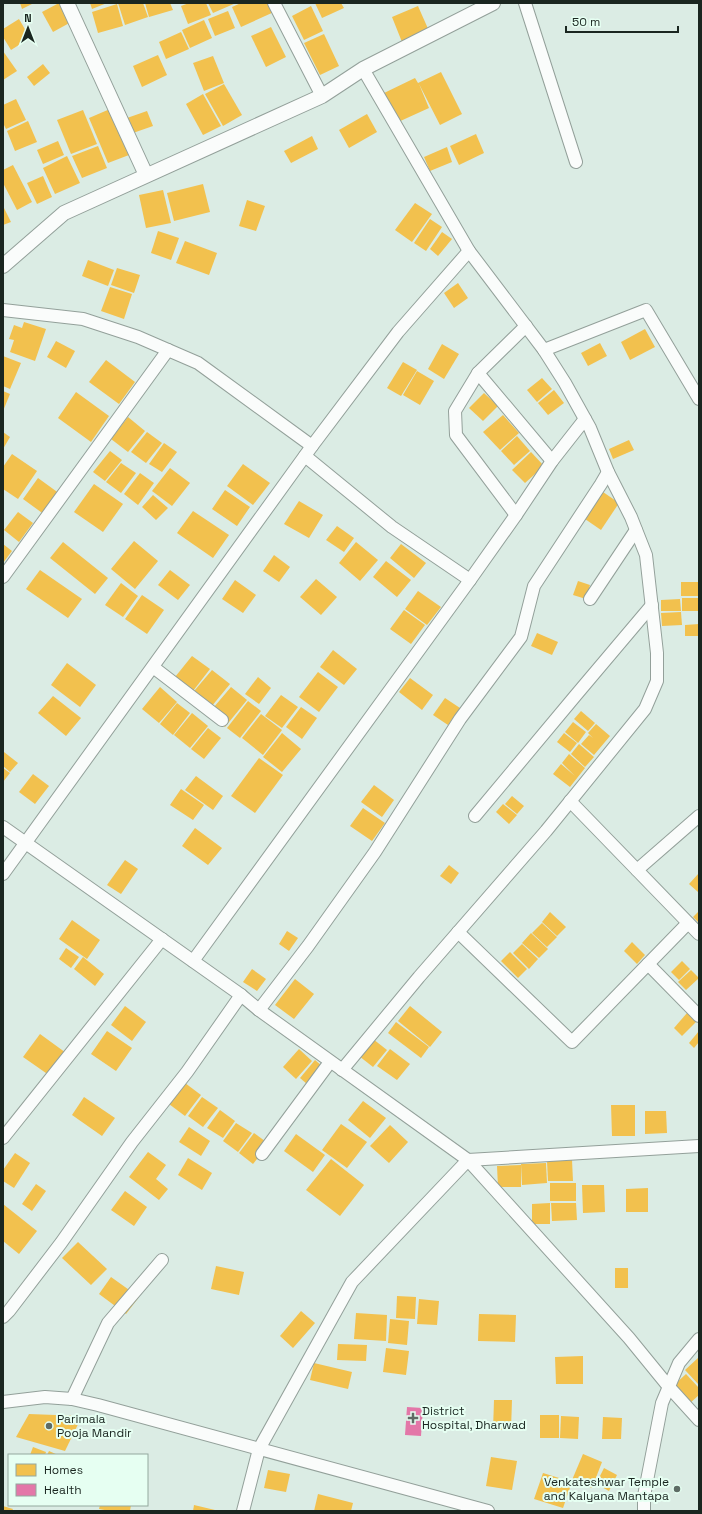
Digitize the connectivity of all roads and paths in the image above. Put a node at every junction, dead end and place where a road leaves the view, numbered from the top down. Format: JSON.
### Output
{"nodes":[{"id":1,"x":67,"y":3,"type":"edge"},
{"id":2,"x":274,"y":3,"type":"edge"},
{"id":3,"x":493,"y":3,"type":"edge"},
{"id":4,"x":525,"y":3,"type":"edge"},
{"id":5,"x":478,"y":6,"type":"edge"},
{"id":6,"x":363,"y":69,"type":"junction"},
{"id":7,"x":322,"y":96,"type":"junction"},
{"id":8,"x":576,"y":162,"type":"dead end"},
{"id":9,"x":146,"y":175,"type":"junction"},
{"id":10,"x":469,"y":251,"type":"junction"},
{"id":11,"x":3,"y":266,"type":"edge"},
{"id":12,"x":3,"y":310,"type":"edge"},
{"id":13,"x":526,"y":326,"type":"junction"},
{"id":14,"x":168,"y":350,"type":"junction"},
{"id":15,"x":544,"y":350,"type":"junction"},
{"id":16,"x":478,"y":373,"type":"junction"},
{"id":17,"x":695,"y":385,"type":"edge"},
{"id":18,"x":699,"y":399,"type":"edge"},
{"id":19,"x":585,"y":419,"type":"junction"},
{"id":20,"x":312,"y":446,"type":"junction"},
{"id":21,"x":305,"y":456,"type":"junction"},
{"id":22,"x":552,"y":461,"type":"junction"},
{"id":23,"x":608,"y":472,"type":"junction"},
{"id":24,"x":516,"y":515,"type":"junction"},
{"id":25,"x":636,"y":530,"type":"junction"},
{"id":26,"x":3,"y":577,"type":"edge"},
{"id":27,"x":470,"y":580,"type":"junction"},
{"id":28,"x":590,"y":599,"type":"dead end"},
{"id":29,"x":652,"y":605,"type":"junction"},
{"id":30,"x":153,"y":667,"type":"junction"},
{"id":31,"x":222,"y":720,"type":"dead end"},
{"id":32,"x":570,"y":801,"type":"junction"},
{"id":33,"x":475,"y":816,"type":"dead end"},
{"id":34,"x":699,"y":816,"type":"edge"},
{"id":35,"x":3,"y":827,"type":"edge"},
{"id":36,"x":26,"y":843,"type":"junction"},
{"id":37,"x":637,"y":870,"type":"junction"},
{"id":38,"x":3,"y":874,"type":"edge"},
{"id":39,"x":688,"y":923,"type":"junction"},
{"id":40,"x":458,"y":932,"type":"junction"},
{"id":41,"x":699,"y":934,"type":"edge"},
{"id":42,"x":162,"y":939,"type":"junction"},
{"id":43,"x":193,"y":961,"type":"junction"},
{"id":44,"x":648,"y":964,"type":"junction"},
{"id":45,"x":240,"y":995,"type":"junction"},
{"id":46,"x":259,"y":1010,"type":"junction"},
{"id":47,"x":699,"y":1016,"type":"edge"},
{"id":48,"x":330,"y":1062,"type":"junction"},
{"id":49,"x":342,"y":1070,"type":"junction"},
{"id":50,"x":3,"y":1138,"type":"edge"},
{"id":51,"x":699,"y":1146,"type":"edge"},
{"id":52,"x":262,"y":1154,"type":"dead end"},
{"id":53,"x":468,"y":1160,"type":"junction"},
{"id":54,"x":162,"y":1260,"type":"dead end"},
{"id":55,"x":3,"y":1317,"type":"edge"},
{"id":56,"x":699,"y":1338,"type":"edge"},
{"id":57,"x":668,"y":1387,"type":"junction"},
{"id":58,"x":72,"y":1399,"type":"junction"},
{"id":59,"x":3,"y":1402,"type":"edge"},
{"id":60,"x":699,"y":1420,"type":"edge"},
{"id":61,"x":260,"y":1448,"type":"junction"},
{"id":62,"x":244,"y":1511,"type":"edge"},
{"id":63,"x":488,"y":1511,"type":"edge"},
{"id":64,"x":644,"y":1511,"type":"edge"}],
"edges":[{"from":1,"to":9,"type":"street"},
{"from":2,"to":7,"type":"street"},
{"from":3,"to":5,"type":"street"},
{"from":4,"to":8,"type":"street"},
{"from":5,"to":6,"type":"street"},
{"from":6,"to":7,"type":"street"},
{"from":6,"to":10,"type":"street"},
{"from":7,"to":9,"type":"street"},
{"from":9,"to":11,"type":"street"},
{"from":10,"to":13,"type":"street"},
{"from":10,"to":20,"type":"street"},
{"from":12,"to":14,"type":"street"},
{"from":13,"to":15,"type":"street"},
{"from":13,"to":16,"type":"street"},
{"from":14,"to":20,"type":"street"},
{"from":14,"to":26,"type":"street"},
{"from":15,"to":17,"type":"street"},
{"from":15,"to":19,"type":"street"},
{"from":16,"to":22,"type":"street"},
{"from":16,"to":24,"type":"street"},
{"from":17,"to":18,"type":"street"},
{"from":19,"to":22,"type":"street"},
{"from":19,"to":23,"type":"street"},
{"from":20,"to":21,"type":"street"},
{"from":21,"to":27,"type":"street"},
{"from":21,"to":30,"type":"street"},
{"from":22,"to":24,"type":"street"},
{"from":23,"to":25,"type":"street"},
{"from":23,"to":46,"type":"street"},
{"from":24,"to":27,"type":"street"},
{"from":25,"to":28,"type":"street"},
{"from":25,"to":29,"type":"street"},
{"from":27,"to":43,"type":"street"},
{"from":29,"to":32,"type":"street"},
{"from":29,"to":33,"type":"street"},
{"from":30,"to":31,"type":"street"},
{"from":30,"to":36,"type":"street"},
{"from":32,"to":37,"type":"street"},
{"from":32,"to":40,"type":"street"},
{"from":34,"to":37,"type":"street"},
{"from":35,"to":36,"type":"street"},
{"from":36,"to":38,"type":"street"},
{"from":36,"to":42,"type":"street"},
{"from":37,"to":39,"type":"street"},
{"from":39,"to":41,"type":"street"},
{"from":39,"to":44,"type":"street"},
{"from":40,"to":44,"type":"street"},
{"from":40,"to":49,"type":"street"},
{"from":42,"to":43,"type":"street"},
{"from":42,"to":50,"type":"street"},
{"from":43,"to":45,"type":"street"},
{"from":44,"to":47,"type":"street"},
{"from":45,"to":46,"type":"street"},
{"from":45,"to":55,"type":"street"},
{"from":46,"to":48,"type":"street"},
{"from":48,"to":49,"type":"street"},
{"from":48,"to":52,"type":"street"},
{"from":49,"to":53,"type":"street"},
{"from":51,"to":53,"type":"street"},
{"from":53,"to":57,"type":"street"},
{"from":53,"to":61,"type":"street"},
{"from":54,"to":58,"type":"street"},
{"from":56,"to":57,"type":"street"},
{"from":57,"to":60,"type":"street"},
{"from":57,"to":64,"type":"street"},
{"from":58,"to":59,"type":"street"},
{"from":58,"to":61,"type":"street"},
{"from":61,"to":62,"type":"street"},
{"from":61,"to":63,"type":"street"}]}
